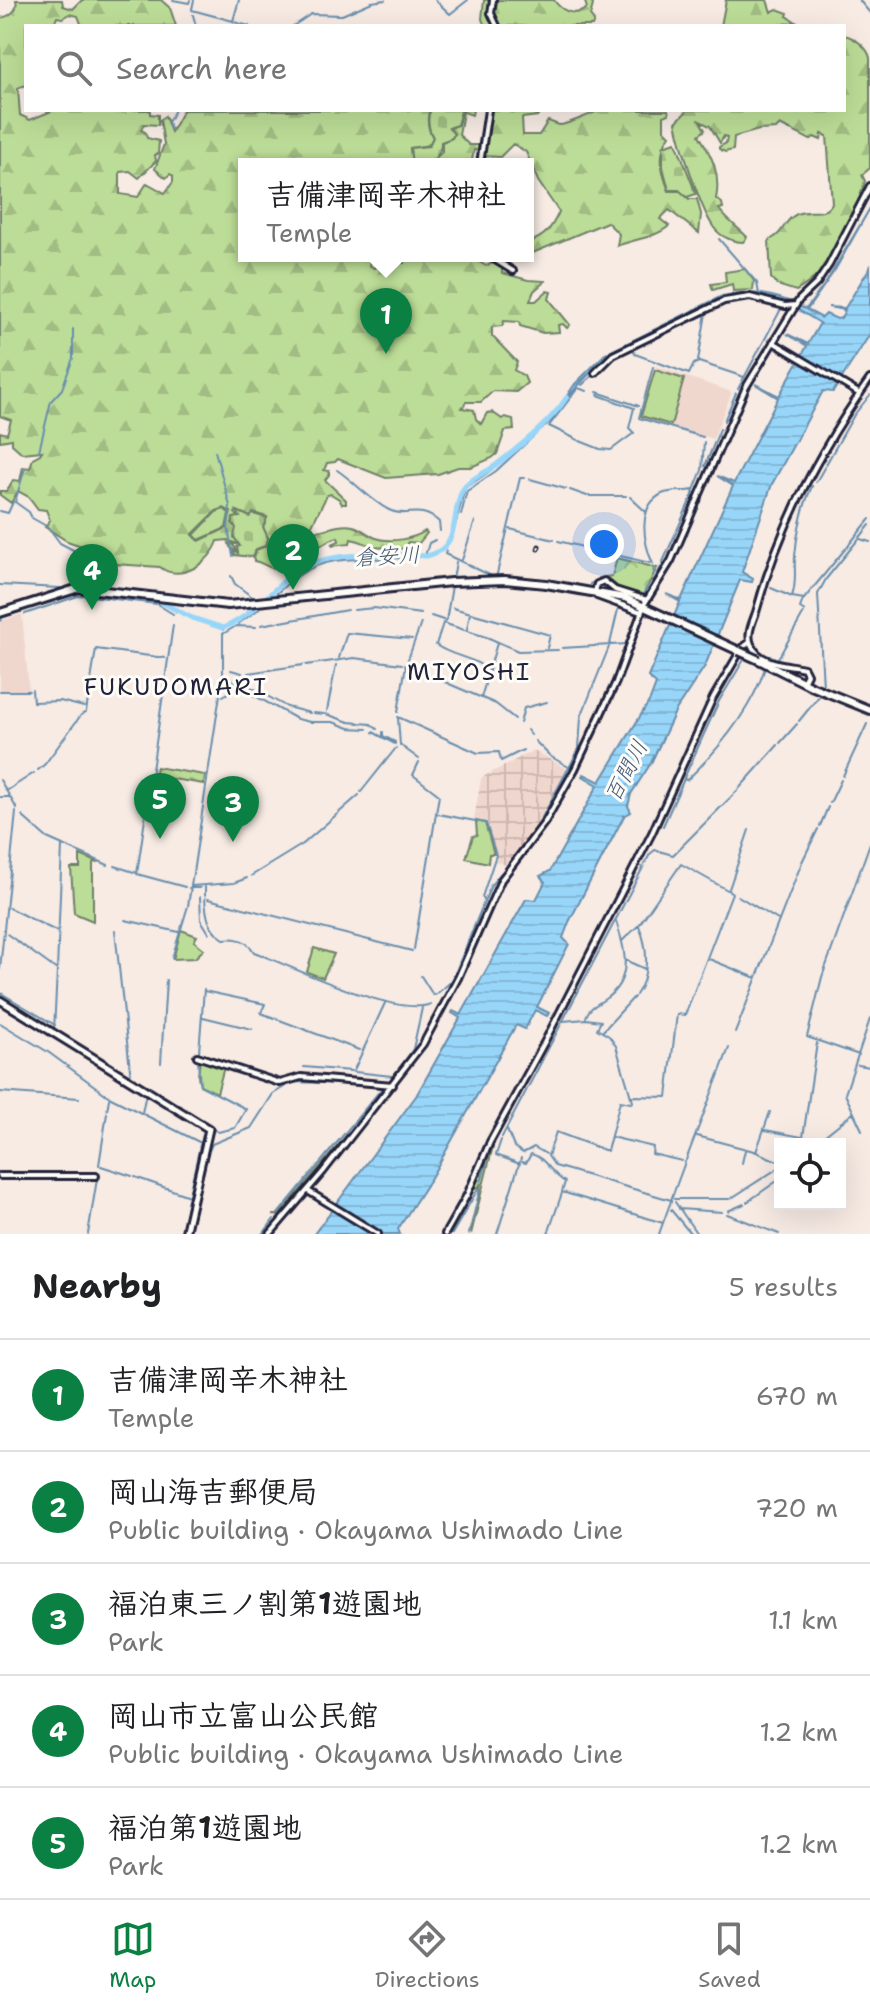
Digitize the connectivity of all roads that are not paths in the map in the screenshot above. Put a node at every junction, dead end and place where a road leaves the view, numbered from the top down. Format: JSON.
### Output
{"nodes":[{"id":1,"x":493,"y":0,"type":"edge"},
{"id":2,"x":496,"y":24,"type":"edge"},
{"id":3,"x":488,"y":112,"type":"edge"},
{"id":4,"x":481,"y":158,"type":"edge"},
{"id":5,"x":870,"y":186,"type":"edge"},
{"id":6,"x":499,"y":262,"type":"edge"},
{"id":7,"x":513,"y":271,"type":"dead end"},
{"id":8,"x":796,"y":305,"type":"junction"},
{"id":9,"x":775,"y":344,"type":"junction"},
{"id":10,"x":595,"y":373,"type":"dead end"},
{"id":11,"x":870,"y":379,"type":"edge"},
{"id":12,"x":857,"y":393,"type":"junction"},
{"id":13,"x":595,"y":592,"type":"junction"},
{"id":14,"x":644,"y":606,"type":"junction"},
{"id":15,"x":0,"y":613,"type":"edge"},
{"id":16,"x":750,"y":642,"type":"junction"},
{"id":17,"x":803,"y":682,"type":"junction"},
{"id":18,"x":870,"y":710,"type":"edge"},
{"id":19,"x":0,"y":1000,"type":"edge"},
{"id":20,"x":197,"y":1056,"type":"dead end"},
{"id":21,"x":393,"y":1085,"type":"junction"},
{"id":22,"x":0,"y":1176,"type":"edge"},
{"id":23,"x":96,"y":1176,"type":"dead end"},
{"id":24,"x":310,"y":1192,"type":"junction"},
{"id":25,"x":185,"y":1234,"type":"edge"},
{"id":26,"x":270,"y":1234,"type":"edge"},
{"id":27,"x":378,"y":1234,"type":"edge"},
{"id":28,"x":445,"y":1234,"type":"edge"}],
"edges":[{"from":1,"to":2,"type":"street"},
{"from":3,"to":4,"type":"street"},
{"from":5,"to":8,"type":"street"},
{"from":6,"to":7,"type":"street"},
{"from":8,"to":9,"type":"street"},
{"from":8,"to":10,"type":"street"},
{"from":9,"to":12,"type":"street"},
{"from":9,"to":14,"type":"street"},
{"from":11,"to":12,"type":"street"},
{"from":12,"to":16,"type":"street"},
{"from":13,"to":14,"type":"street"},
{"from":13,"to":14,"type":"street"},
{"from":13,"to":15,"type":"main road"},
{"from":13,"to":17,"type":"main road","bridge":true},
{"from":14,"to":21,"type":"street"},
{"from":16,"to":17,"type":"street"},
{"from":16,"to":28,"type":"street"},
{"from":17,"to":18,"type":"main road"},
{"from":19,"to":25,"type":"main road"},
{"from":20,"to":21,"type":"street"},
{"from":21,"to":24,"type":"street"},
{"from":22,"to":23,"type":"street"},
{"from":24,"to":26,"type":"street"},
{"from":24,"to":27,"type":"street"}]}
